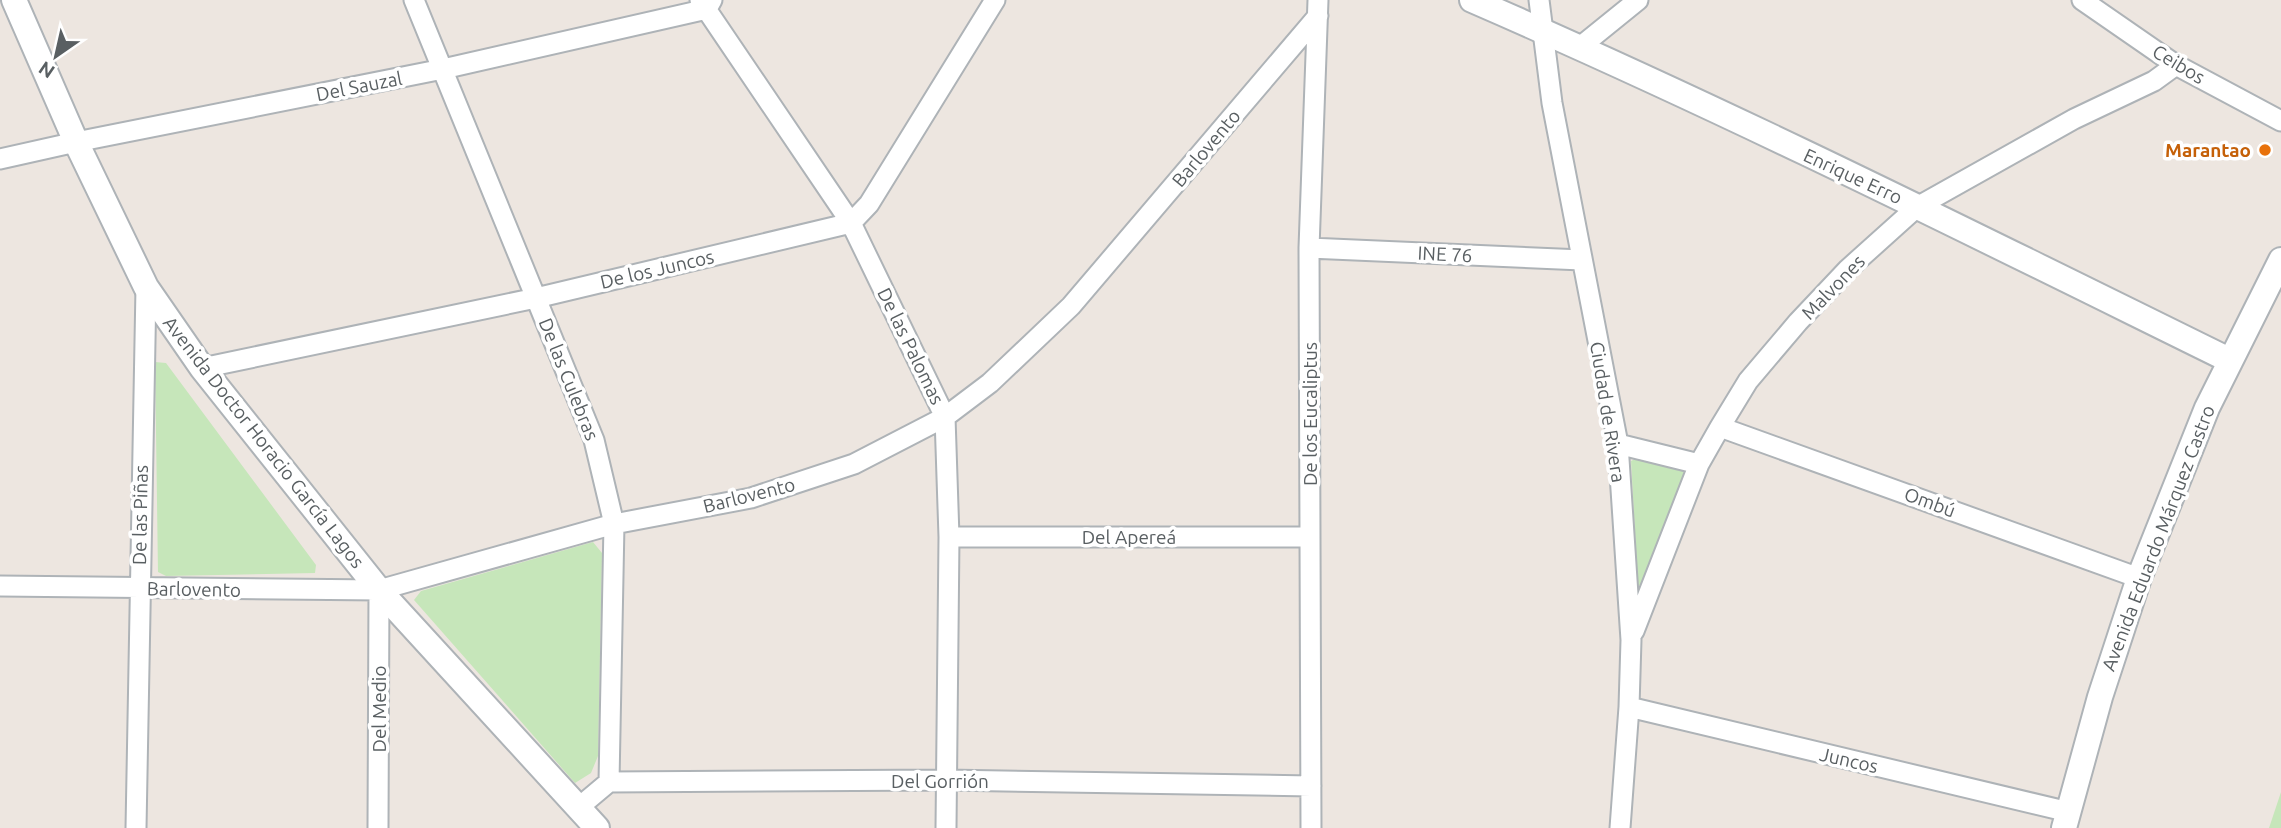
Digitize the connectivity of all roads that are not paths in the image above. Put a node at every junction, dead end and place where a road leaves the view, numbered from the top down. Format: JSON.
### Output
{"nodes":[{"id":1,"x":14,"y":0,"type":"edge"},
{"id":2,"x":414,"y":0,"type":"edge"},
{"id":3,"x":995,"y":0,"type":"edge"},
{"id":4,"x":1472,"y":0,"type":"edge"},
{"id":5,"x":1539,"y":0,"type":"edge"},
{"id":6,"x":1638,"y":0,"type":"edge"},
{"id":7,"x":2081,"y":0,"type":"edge"},
{"id":8,"x":706,"y":3,"type":"edge"},
{"id":9,"x":1318,"y":8,"type":"edge"},
{"id":10,"x":1542,"y":30,"type":"junction"},
{"id":11,"x":1580,"y":47,"type":"junction"},
{"id":12,"x":2176,"y":65,"type":"junction"},
{"id":13,"x":443,"y":69,"type":"junction"},
{"id":14,"x":2281,"y":121,"type":"edge"},
{"id":15,"x":76,"y":142,"type":"junction"},
{"id":16,"x":0,"y":159,"type":"edge"},
{"id":17,"x":1917,"y":207,"type":"junction"},
{"id":18,"x":852,"y":223,"type":"junction"},
{"id":19,"x":1309,"y":248,"type":"junction"},
{"id":20,"x":2281,"y":260,"type":"edge"},
{"id":21,"x":1582,"y":261,"type":"junction"},
{"id":22,"x":146,"y":287,"type":"junction"},
{"id":23,"x":536,"y":298,"type":"junction"},
{"id":24,"x":2229,"y":360,"type":"junction"},
{"id":25,"x":202,"y":368,"type":"junction"},
{"id":26,"x":945,"y":417,"type":"junction"},
{"id":27,"x":1720,"y":427,"type":"junction"},
{"id":28,"x":1618,"y":444,"type":"junction"},
{"id":29,"x":1699,"y":464,"type":"junction"},
{"id":30,"x":614,"y":524,"type":"junction"},
{"id":31,"x":949,"y":537,"type":"junction"},
{"id":32,"x":1310,"y":537,"type":"junction"},
{"id":33,"x":2139,"y":578,"type":"junction"},
{"id":34,"x":0,"y":586,"type":"edge"},
{"id":35,"x":139,"y":588,"type":"junction"},
{"id":36,"x":379,"y":590,"type":"junction"},
{"id":37,"x":1631,"y":639,"type":"junction"},
{"id":38,"x":1629,"y":707,"type":"junction"},
{"id":39,"x":946,"y":780,"type":"junction"},
{"id":40,"x":609,"y":782,"type":"junction"},
{"id":41,"x":1311,"y":786,"type":"junction"},
{"id":42,"x":578,"y":808,"type":"junction"},
{"id":43,"x":2066,"y":820,"type":"edge"},
{"id":44,"x":136,"y":828,"type":"edge"},
{"id":45,"x":378,"y":828,"type":"edge"},
{"id":46,"x":597,"y":828,"type":"edge"},
{"id":47,"x":946,"y":828,"type":"edge"},
{"id":48,"x":1311,"y":828,"type":"edge"},
{"id":49,"x":1620,"y":828,"type":"edge"}],
"edges":[{"from":1,"to":15,"type":"street","name":"Avenida Doctor Horacio García Lagos"},
{"from":2,"to":13,"type":"street","name":"De las Culebras"},
{"from":3,"to":18,"type":"street"},
{"from":4,"to":10,"type":"street","name":"Enrique Erro"},
{"from":5,"to":10,"type":"street","name":"Ciudad de Rivera"},
{"from":6,"to":11,"type":"street"},
{"from":7,"to":12,"type":"street","name":"Ceibos"},
{"from":8,"to":13,"type":"street","name":"Del Sauzal"},
{"from":8,"to":18,"type":"street","name":"De las Palomas"},
{"from":9,"to":19,"type":"street","name":"De los Eucaliptus"},
{"from":9,"to":26,"type":"street","name":"Barlovento"},
{"from":10,"to":11,"type":"street","name":"Enrique Erro"},
{"from":10,"to":21,"type":"street","name":"Ciudad de Rivera"},
{"from":11,"to":17,"type":"street","name":"Enrique Erro"},
{"from":12,"to":14,"type":"street","name":"Ceibos"},
{"from":12,"to":17,"type":"street","name":"Malvones"},
{"from":13,"to":15,"type":"street","name":"Del Sauzal"},
{"from":13,"to":23,"type":"street","name":"De las Culebras"},
{"from":15,"to":16,"type":"street","name":"Del Sauzal"},
{"from":15,"to":22,"type":"street","name":"Avenida Doctor Horacio García Lagos"},
{"from":17,"to":24,"type":"street","name":"Enrique Erro"},
{"from":17,"to":27,"type":"street","name":"Malvones"},
{"from":18,"to":23,"type":"street","name":"De los Juncos"},
{"from":18,"to":26,"type":"street","name":"De las Palomas"},
{"from":19,"to":21,"type":"street","name":"INE 76"},
{"from":19,"to":32,"type":"street","name":"De los Eucaliptus"},
{"from":20,"to":24,"type":"street","name":"Avenida Eduardo Márquez Castro"},
{"from":21,"to":28,"type":"street","name":"Ciudad de Rivera"},
{"from":22,"to":25,"type":"street","name":"Avenida Doctor Horacio García Lagos"},
{"from":22,"to":35,"type":"street","name":"De las Piñas"},
{"from":23,"to":25,"type":"street","name":"De los Juncos"},
{"from":23,"to":30,"type":"street","name":"De las Culebras"},
{"from":24,"to":33,"type":"street","name":"Avenida Eduardo Márquez Castro"},
{"from":25,"to":36,"type":"street","name":"Avenida Doctor Horacio García Lagos"},
{"from":26,"to":30,"type":"street","name":"Barlovento"},
{"from":26,"to":31,"type":"street","name":"De las Palomas"},
{"from":27,"to":29,"type":"street","name":"Malvones"},
{"from":27,"to":33,"type":"street","name":"Ombú"},
{"from":28,"to":29,"type":"street"},
{"from":28,"to":37,"type":"street","name":"Ciudad de Rivera"},
{"from":29,"to":37,"type":"street","name":"Malvones"},
{"from":30,"to":36,"type":"street","name":"Barlovento"},
{"from":30,"to":40,"type":"street","name":"De las Culebras"},
{"from":31,"to":32,"type":"street","name":"Del Apereá"},
{"from":31,"to":39,"type":"street","name":"De las Palomas"},
{"from":32,"to":41,"type":"street","name":"De los Eucaliptus"},
{"from":33,"to":43,"type":"street","name":"Avenida Eduardo Márquez Castro"},
{"from":34,"to":35,"type":"street","name":"Barlovento"},
{"from":35,"to":36,"type":"street","name":"Barlovento"},
{"from":35,"to":44,"type":"street","name":"De las Piñas"},
{"from":36,"to":42,"type":"street","name":"Avenida Doctor Horacio García Lagos"},
{"from":36,"to":45,"type":"street","name":"Del Medio"},
{"from":37,"to":38,"type":"street","name":"Ciudad de Rivera"},
{"from":38,"to":43,"type":"street","name":"Juncos"},
{"from":38,"to":49,"type":"street","name":"Ciudad de Rivera"},
{"from":39,"to":40,"type":"street","name":"Del Gorrión"},
{"from":39,"to":41,"type":"street","name":"Del Gorrión"},
{"from":39,"to":47,"type":"street","name":"De las Palomas"},
{"from":40,"to":42,"type":"street"},
{"from":41,"to":48,"type":"street","name":"De los Eucaliptus"},
{"from":42,"to":46,"type":"street","name":"Avenida Doctor Horacio García Lagos"}]}
